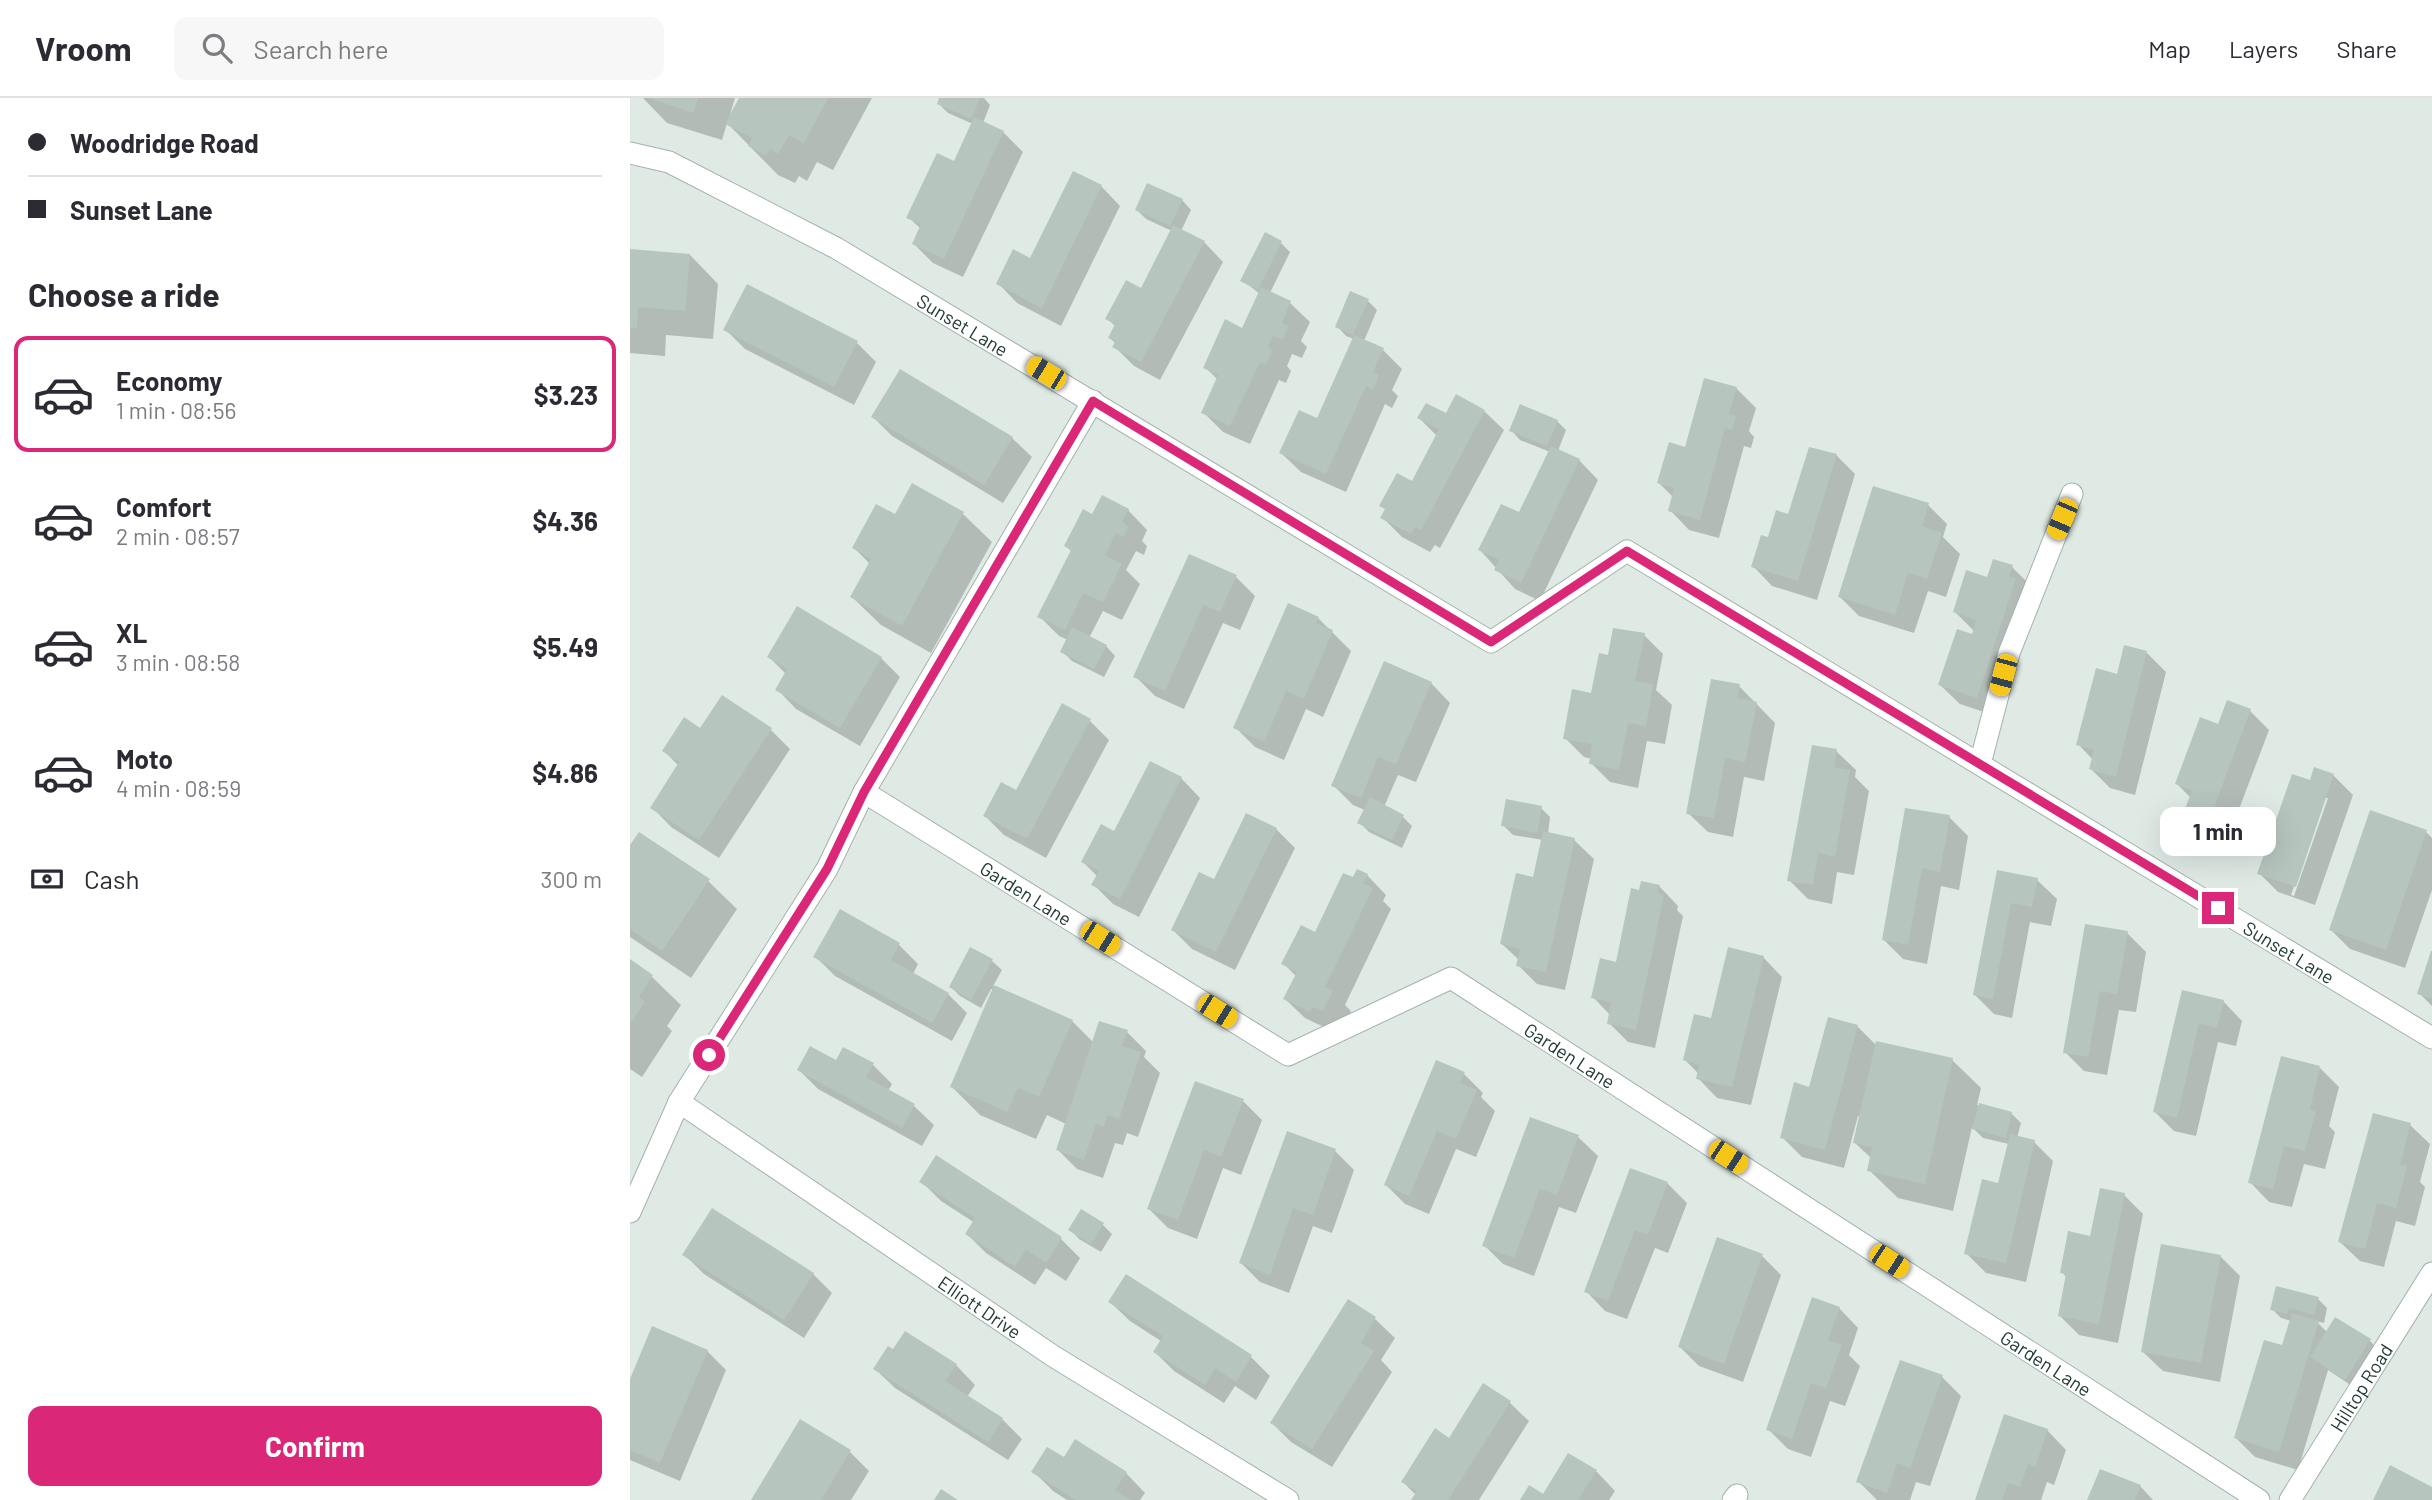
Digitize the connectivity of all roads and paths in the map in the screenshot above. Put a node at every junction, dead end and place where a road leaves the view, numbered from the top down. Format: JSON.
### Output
{"nodes":[{"id":1,"x":630,"y":153,"type":"edge"},
{"id":2,"x":1093,"y":401,"type":"junction"},
{"id":3,"x":2072,"y":494,"type":"dead end"},
{"id":4,"x":1980,"y":764,"type":"junction"},
{"id":5,"x":864,"y":792,"type":"junction"},
{"id":6,"x":2432,"y":1038,"type":"edge"},
{"id":7,"x":680,"y":1102,"type":"junction"},
{"id":8,"x":630,"y":1212,"type":"edge"},
{"id":9,"x":2432,"y":1273,"type":"edge"},
{"id":10,"x":1288,"y":1500,"type":"edge"},
{"id":11,"x":2259,"y":1500,"type":"edge"},
{"id":12,"x":2290,"y":1500,"type":"edge"}],
"edges":[{"from":1,"to":2,"type":"street","name":"Sunset Lane"},
{"from":2,"to":4,"type":"street","name":"Sunset Lane"},
{"from":2,"to":5,"type":"street"},
{"from":3,"to":4,"type":"street"},
{"from":4,"to":6,"type":"street","name":"Sunset Lane"},
{"from":5,"to":7,"type":"street"},
{"from":5,"to":11,"type":"street","name":"Garden Lane"},
{"from":7,"to":8,"type":"street"},
{"from":7,"to":10,"type":"street","name":"Elliott Drive"},
{"from":9,"to":12,"type":"street","name":"Hilltop Road"}]}
